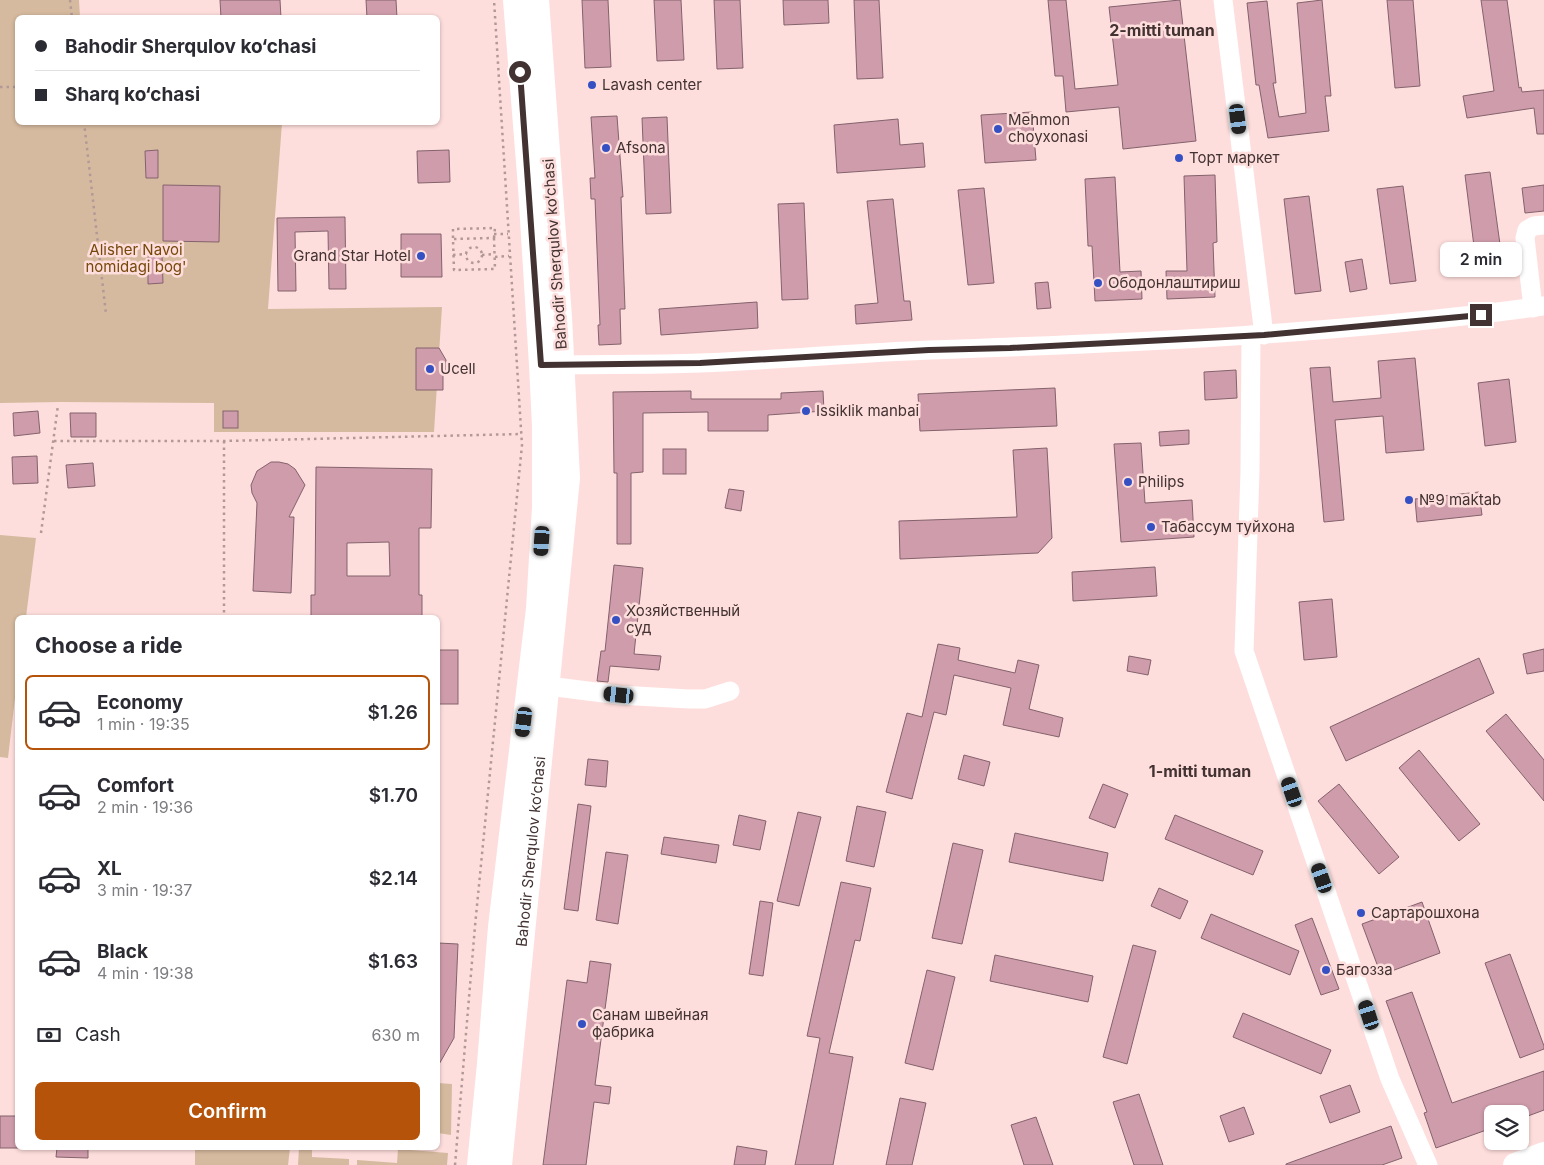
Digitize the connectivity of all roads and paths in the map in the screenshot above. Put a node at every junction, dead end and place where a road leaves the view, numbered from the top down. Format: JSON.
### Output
{"nodes":[{"id":1,"x":70,"y":0,"type":"edge"},
{"id":2,"x":494,"y":0,"type":"edge"},
{"id":3,"x":515,"y":0,"type":"edge"},
{"id":4,"x":537,"y":0,"type":"edge"},
{"id":5,"x":1223,"y":0,"type":"edge"},
{"id":6,"x":72,"y":15,"type":"edge"},
{"id":7,"x":0,"y":87,"type":"edge"},
{"id":8,"x":15,"y":87,"type":"edge"},
{"id":9,"x":84,"y":125,"type":"edge"},
{"id":10,"x":1544,"y":224,"type":"edge"},
{"id":11,"x":494,"y":234,"type":"junction"},
{"id":12,"x":508,"y":234,"type":"junction"},
{"id":13,"x":494,"y":238,"type":"junction"},
{"id":14,"x":453,"y":239,"type":"junction"},
{"id":15,"x":467,"y":254,"type":"junction"},
{"id":16,"x":482,"y":254,"type":"junction"},
{"id":17,"x":454,"y":255,"type":"junction"},
{"id":18,"x":495,"y":255,"type":"junction"},
{"id":19,"x":509,"y":256,"type":"junction"},
{"id":20,"x":473,"y":262,"type":"junction"},
{"id":21,"x":474,"y":269,"type":"junction"},
{"id":22,"x":1539,"y":307,"type":"edge"},
{"id":23,"x":106,"y":314,"type":"dead end"},
{"id":24,"x":549,"y":317,"type":"junction"},
{"id":25,"x":1257,"y":335,"type":"junction"},
{"id":26,"x":551,"y":365,"type":"junction"},
{"id":27,"x":58,"y":405,"type":"dead end"},
{"id":28,"x":521,"y":434,"type":"junction"},
{"id":29,"x":54,"y":441,"type":"junction"},
{"id":30,"x":224,"y":441,"type":"junction"},
{"id":31,"x":41,"y":534,"type":"dead end"},
{"id":32,"x":224,"y":615,"type":"edge"},
{"id":33,"x":548,"y":686,"type":"junction"},
{"id":34,"x":730,"y":691,"type":"dead end"},
{"id":35,"x":1544,"y":1154,"type":"edge"},
{"id":36,"x":455,"y":1165,"type":"edge"},
{"id":37,"x":479,"y":1165,"type":"edge"},
{"id":38,"x":500,"y":1165,"type":"edge"},
{"id":39,"x":1428,"y":1165,"type":"edge"},
{"id":40,"x":1515,"y":1165,"type":"edge"}],
"edges":[{"from":1,"to":6,"type":"path"},
{"from":2,"to":12,"type":"path"},
{"from":3,"to":24,"type":"main road","name":"Bahodir Sherqulov ko‘chasi"},
{"from":4,"to":24,"type":"main road","name":"Bahodir Sherqulov ko‘chasi"},
{"from":5,"to":25,"type":"street"},
{"from":7,"to":8,"type":"path"},
{"from":9,"to":23,"type":"path"},
{"from":10,"to":22,"type":"street"},
{"from":11,"to":12,"type":"path"},
{"from":11,"to":13,"type":"path"},
{"from":11,"to":14,"type":"path"},
{"from":12,"to":19,"type":"path"},
{"from":13,"to":14,"type":"path"},
{"from":13,"to":18,"type":"path"},
{"from":14,"to":17,"type":"path"},
{"from":15,"to":16,"type":"path"},
{"from":15,"to":17,"type":"path"},
{"from":15,"to":20,"type":"path"},
{"from":16,"to":18,"type":"path"},
{"from":16,"to":20,"type":"path"},
{"from":17,"to":21,"type":"path"},
{"from":18,"to":19,"type":"path"},
{"from":18,"to":21,"type":"path"},
{"from":19,"to":28,"type":"path"},
{"from":20,"to":21,"type":"path"},
{"from":22,"to":25,"type":"street"},
{"from":24,"to":26,"type":"main road","name":"Bahodir Sherqulov ko‘chasi"},
{"from":25,"to":26,"type":"street"},
{"from":25,"to":39,"type":"street"},
{"from":26,"to":33,"type":"main road","name":"Bahodir Sherqulov ko‘chasi"},
{"from":26,"to":37,"type":"main road","name":"Bahodir Sherqulov ko‘chasi"},
{"from":27,"to":29,"type":"path"},
{"from":28,"to":30,"type":"path"},
{"from":28,"to":36,"type":"path"},
{"from":29,"to":30,"type":"path"},
{"from":29,"to":31,"type":"path"},
{"from":30,"to":32,"type":"path"},
{"from":33,"to":34,"type":"street"},
{"from":33,"to":38,"type":"main road","name":"Bahodir Sherqulov ko‘chasi"},
{"from":35,"to":40,"type":"main road"}]}
